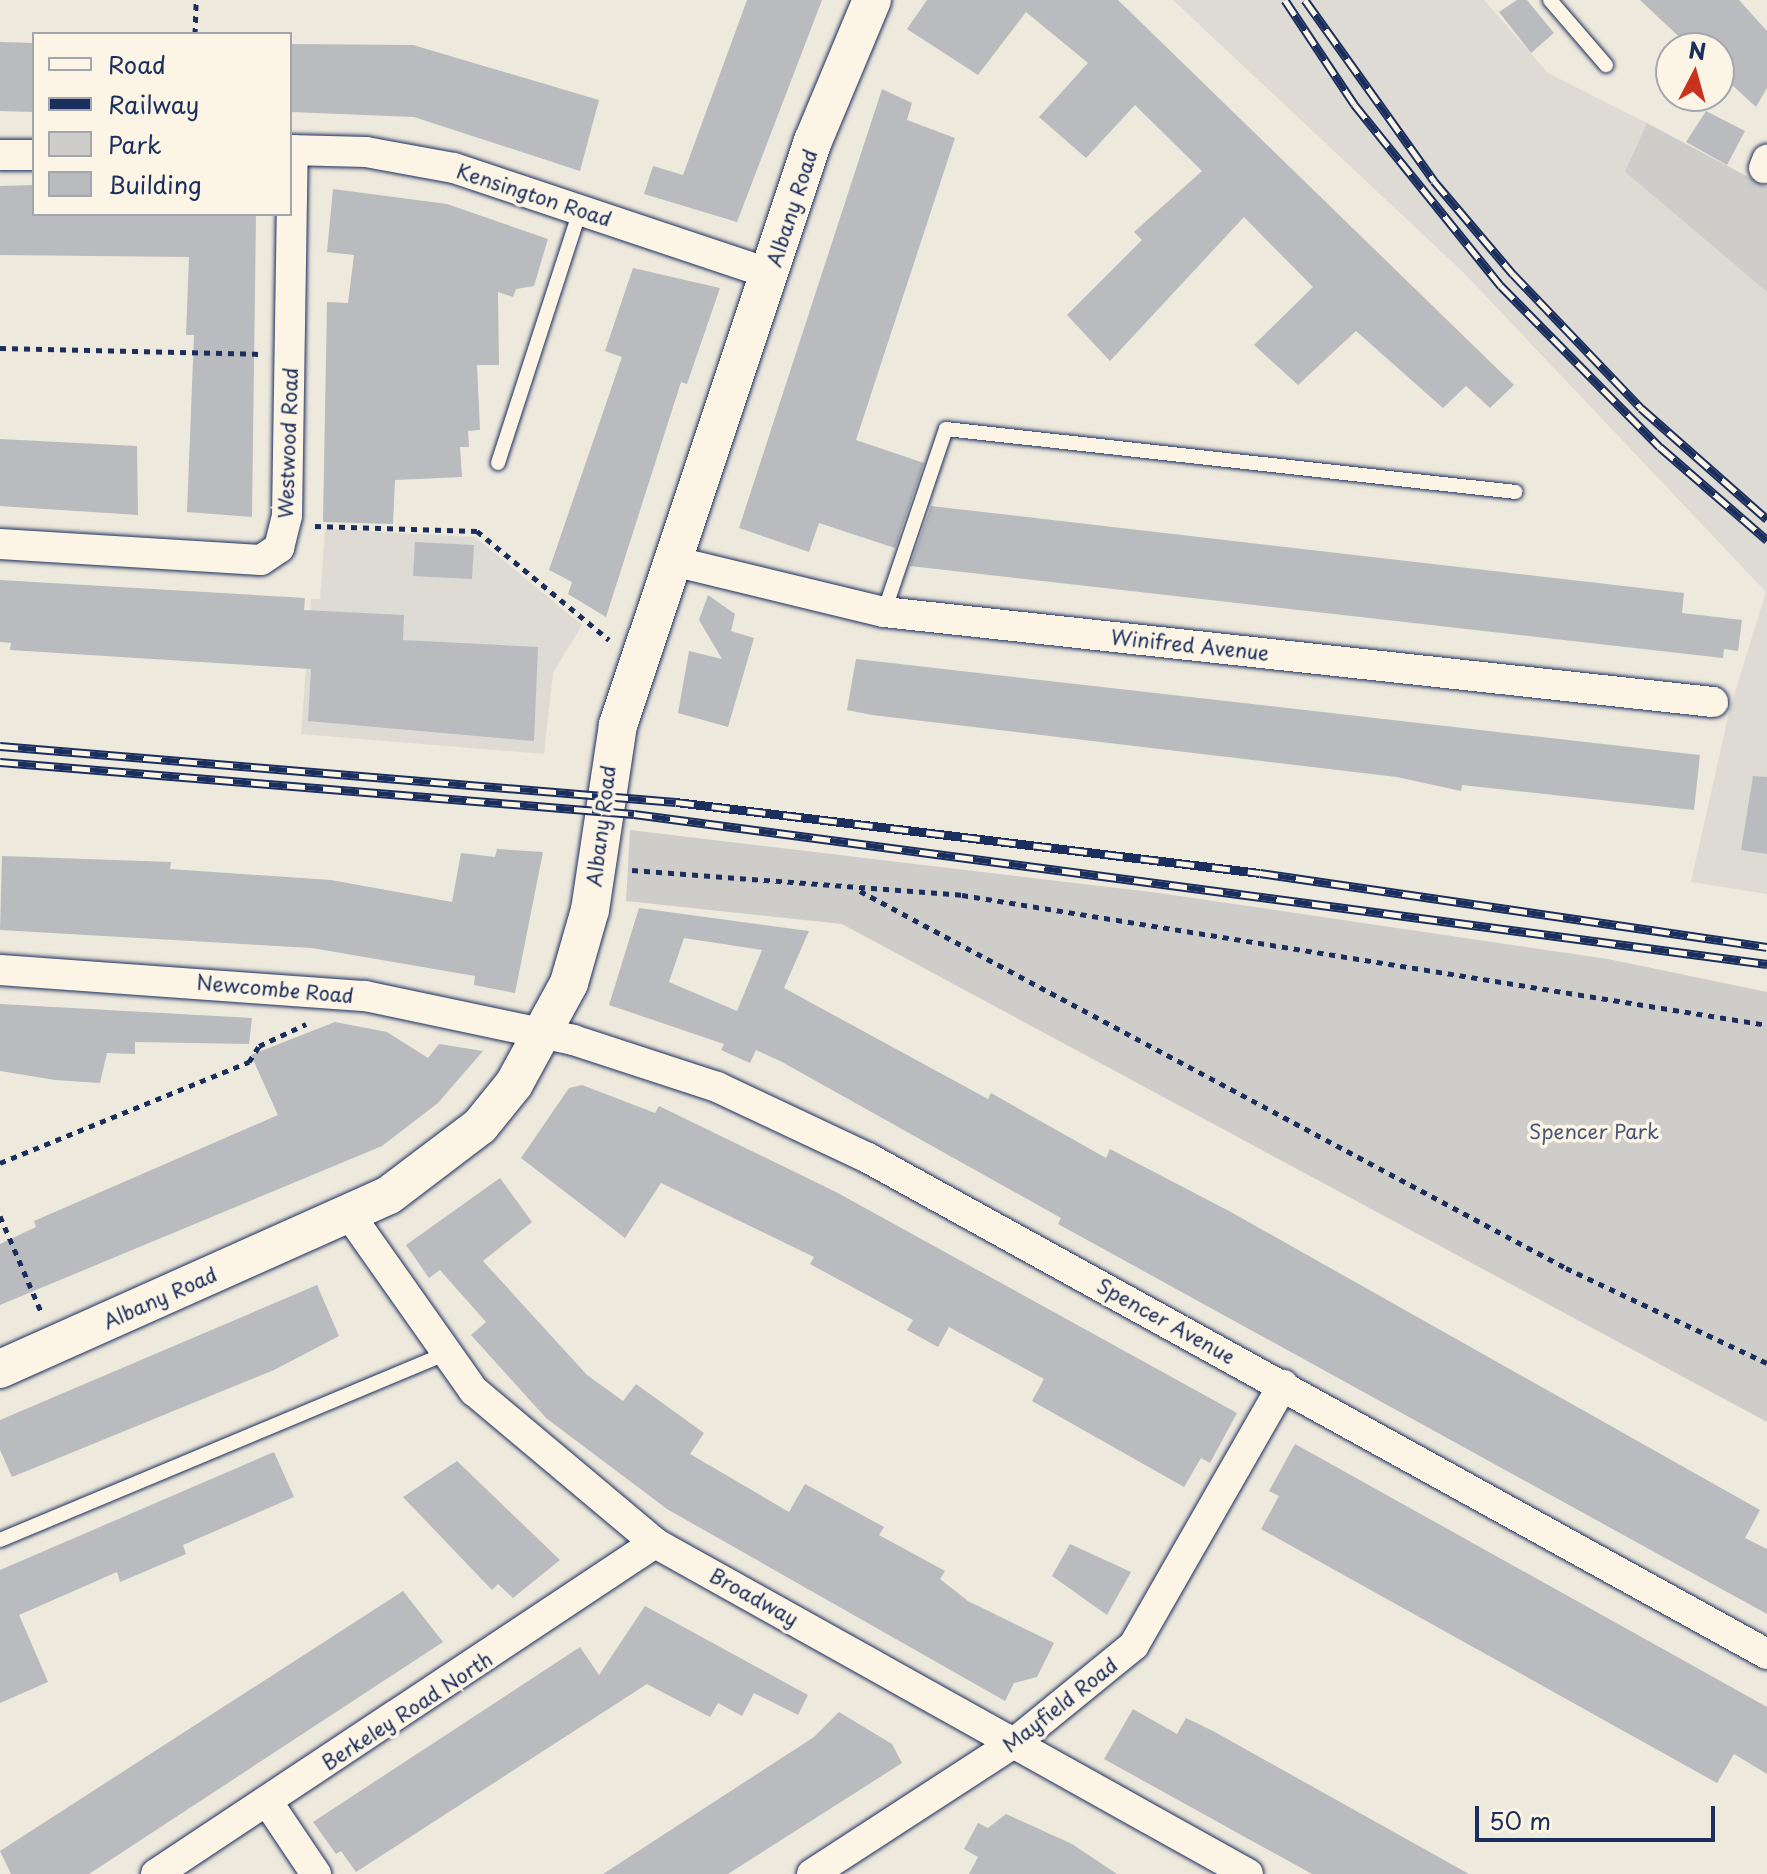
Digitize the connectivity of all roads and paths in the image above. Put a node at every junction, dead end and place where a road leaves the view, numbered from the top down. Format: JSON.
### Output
{"nodes":[{"id":1,"x":196,"y":0,"type":"edge"},
{"id":2,"x":872,"y":0,"type":"edge"},
{"id":3,"x":1550,"y":0,"type":"edge"},
{"id":4,"x":195,"y":32,"type":"edge"},
{"id":5,"x":1606,"y":65,"type":"dead end"},
{"id":6,"x":292,"y":150,"type":"edge"},
{"id":7,"x":0,"y":155,"type":"edge"},
{"id":8,"x":32,"y":155,"type":"edge"},
{"id":9,"x":580,"y":210,"type":"junction"},
{"id":10,"x":291,"y":216,"type":"edge"},
{"id":11,"x":771,"y":274,"type":"junction"},
{"id":12,"x":0,"y":348,"type":"edge"},
{"id":13,"x":290,"y":355,"type":"junction"},
{"id":14,"x":498,"y":463,"type":"dead end"},
{"id":15,"x":1516,"y":492,"type":"dead end"},
{"id":16,"x":286,"y":527,"type":"junction"},
{"id":17,"x":0,"y":544,"type":"edge"},
{"id":18,"x":673,"y":561,"type":"junction"},
{"id":19,"x":884,"y":612,"type":"junction"},
{"id":20,"x":604,"y":635,"type":"dead end"},
{"id":21,"x":1713,"y":702,"type":"dead end"},
{"id":22,"x":596,"y":862,"type":"junction"},
{"id":23,"x":856,"y":889,"type":"junction"},
{"id":24,"x":0,"y":970,"type":"edge"},
{"id":25,"x":312,"y":1021,"type":"dead end"},
{"id":26,"x":1767,"y":1025,"type":"edge"},
{"id":27,"x":546,"y":1034,"type":"junction"},
{"id":28,"x":0,"y":1163,"type":"edge"},
{"id":29,"x":349,"y":1214,"type":"junction"},
{"id":30,"x":0,"y":1216,"type":"edge"},
{"id":31,"x":55,"y":1345,"type":"junction"},
{"id":32,"x":442,"y":1355,"type":"junction"},
{"id":33,"x":1767,"y":1363,"type":"edge"},
{"id":34,"x":0,"y":1369,"type":"edge"},
{"id":35,"x":1283,"y":1385,"type":"junction"},
{"id":36,"x":0,"y":1540,"type":"edge"},
{"id":37,"x":655,"y":1543,"type":"junction"},
{"id":38,"x":1767,"y":1654,"type":"edge"},
{"id":39,"x":1014,"y":1743,"type":"junction"},
{"id":40,"x":267,"y":1801,"type":"junction"},
{"id":41,"x":156,"y":1874,"type":"edge"},
{"id":42,"x":316,"y":1874,"type":"edge"},
{"id":43,"x":812,"y":1874,"type":"edge"},
{"id":44,"x":1248,"y":1874,"type":"edge"}],
"edges":[{"from":1,"to":4,"type":"path"},
{"from":2,"to":11,"type":"street","name":"Albany Road"},
{"from":3,"to":5,"type":"lane"},
{"from":6,"to":9,"type":"street","name":"Kensington Road"},
{"from":7,"to":8,"type":"street"},
{"from":9,"to":11,"type":"street","name":"Kensington Road"},
{"from":9,"to":14,"type":"lane"},
{"from":10,"to":13,"type":"street","name":"Westwood Road"},
{"from":11,"to":18,"type":"street","name":"Albany Road"},
{"from":12,"to":13,"type":"path"},
{"from":13,"to":16,"type":"street","name":"Westwood Road"},
{"from":15,"to":19,"type":"lane"},
{"from":16,"to":17,"type":"street","name":"Westwood Road"},
{"from":16,"to":20,"type":"path"},
{"from":18,"to":19,"type":"street","name":"Winifred Avenue"},
{"from":18,"to":22,"type":"street","name":"Albany Road"},
{"from":19,"to":21,"type":"street","name":"Winifred Avenue"},
{"from":22,"to":23,"type":"path"},
{"from":22,"to":27,"type":"street","name":"Albany Road"},
{"from":23,"to":26,"type":"path"},
{"from":23,"to":33,"type":"path"},
{"from":24,"to":27,"type":"street","name":"Newcombe Road"},
{"from":25,"to":28,"type":"path"},
{"from":27,"to":29,"type":"street","name":"Albany Road"},
{"from":27,"to":35,"type":"street","name":"Spencer Avenue"},
{"from":29,"to":31,"type":"street","name":"Albany Road"},
{"from":29,"to":32,"type":"street","name":"Broadway"},
{"from":30,"to":31,"type":"path"},
{"from":31,"to":34,"type":"street","name":"Albany Road"},
{"from":32,"to":36,"type":"lane"},
{"from":32,"to":37,"type":"street","name":"Broadway"},
{"from":35,"to":38,"type":"street","name":"Spencer Avenue"},
{"from":35,"to":39,"type":"street","name":"Mayfield Road"},
{"from":37,"to":39,"type":"street","name":"Broadway"},
{"from":37,"to":40,"type":"street","name":"Berkeley Road North"},
{"from":39,"to":43,"type":"street","name":"Mayfield Road"},
{"from":39,"to":44,"type":"street","name":"Broadway"},
{"from":40,"to":41,"type":"street","name":"Berkeley Road North"},
{"from":40,"to":42,"type":"street"}]}
